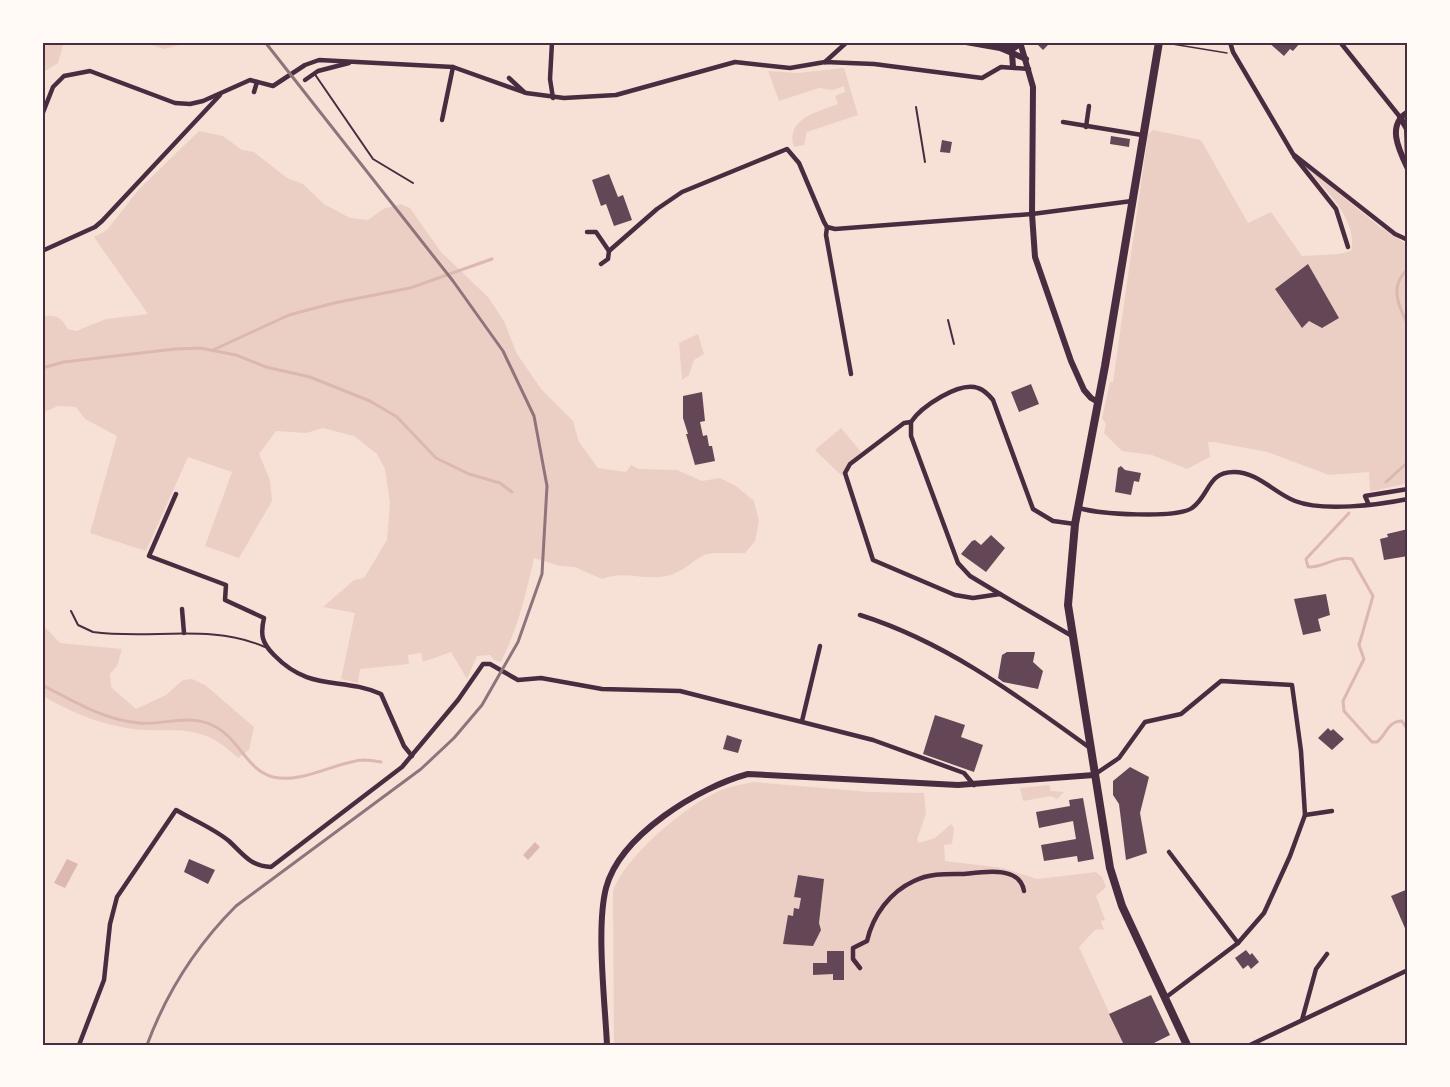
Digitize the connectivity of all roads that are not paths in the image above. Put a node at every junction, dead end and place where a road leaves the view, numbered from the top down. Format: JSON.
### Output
{"nodes":[{"id":1,"x":552,"y":42,"type":"edge"},
{"id":2,"x":847,"y":42,"type":"edge"},
{"id":3,"x":966,"y":42,"type":"edge"},
{"id":4,"x":1159,"y":42,"type":"edge"},
{"id":5,"x":1230,"y":42,"type":"edge"},
{"id":6,"x":1340,"y":42,"type":"edge"},
{"id":7,"x":1020,"y":43,"type":"edge"},
{"id":8,"x":986,"y":46,"type":"junction"},
{"id":9,"x":1012,"y":53,"type":"junction"},
{"id":10,"x":1026,"y":60,"type":"junction"},
{"id":11,"x":357,"y":61,"type":"junction"},
{"id":12,"x":825,"y":62,"type":"junction"},
{"id":13,"x":307,"y":64,"type":"junction"},
{"id":14,"x":453,"y":67,"type":"junction"},
{"id":15,"x":1013,"y":67,"type":"junction"},
{"id":16,"x":1029,"y":69,"type":"junction"},
{"id":17,"x":314,"y":73,"type":"junction"},
{"id":18,"x":508,"y":78,"type":"dead end"},
{"id":19,"x":305,"y":80,"type":"dead end"},
{"id":20,"x":257,"y":82,"type":"junction"},
{"id":21,"x":254,"y":92,"type":"dead end"},
{"id":22,"x":222,"y":93,"type":"junction"},
{"id":23,"x":526,"y":93,"type":"junction"},
{"id":24,"x":553,"y":98,"type":"junction"},
{"id":25,"x":1089,"y":106,"type":"dead end"},
{"id":26,"x":916,"y":107,"type":"dead end"},
{"id":27,"x":1408,"y":112,"type":"edge"},
{"id":28,"x":42,"y":115,"type":"edge"},
{"id":29,"x":1400,"y":117,"type":"junction"},
{"id":30,"x":442,"y":120,"type":"dead end"},
{"id":31,"x":1064,"y":122,"type":"dead end"},
{"id":32,"x":1086,"y":127,"type":"junction"},
{"id":33,"x":1142,"y":135,"type":"junction"},
{"id":34,"x":1293,"y":154,"type":"junction"},
{"id":35,"x":925,"y":162,"type":"dead end"},
{"id":36,"x":1408,"y":162,"type":"edge"},
{"id":37,"x":1408,"y":169,"type":"edge"},
{"id":38,"x":412,"y":183,"type":"dead end"},
{"id":39,"x":1132,"y":201,"type":"junction"},
{"id":40,"x":1032,"y":214,"type":"junction"},
{"id":41,"x":827,"y":226,"type":"junction"},
{"id":42,"x":587,"y":232,"type":"dead end"},
{"id":43,"x":1408,"y":240,"type":"edge"},
{"id":44,"x":1348,"y":247,"type":"dead end"},
{"id":45,"x":42,"y":251,"type":"edge"},
{"id":46,"x":609,"y":251,"type":"junction"},
{"id":47,"x":601,"y":264,"type":"dead end"},
{"id":48,"x":948,"y":321,"type":"dead end"},
{"id":49,"x":954,"y":344,"type":"dead end"},
{"id":50,"x":851,"y":374,"type":"dead end"},
{"id":51,"x":1098,"y":402,"type":"junction"},
{"id":52,"x":911,"y":422,"type":"junction"},
{"id":53,"x":1408,"y":489,"type":"edge"},
{"id":54,"x":176,"y":494,"type":"dead end"},
{"id":55,"x":1408,"y":499,"type":"edge"},
{"id":56,"x":1368,"y":503,"type":"junction"},
{"id":57,"x":1079,"y":508,"type":"junction"},
{"id":58,"x":1075,"y":524,"type":"junction"},
{"id":59,"x":1000,"y":594,"type":"junction"},
{"id":60,"x":182,"y":609,"type":"dead end"},
{"id":61,"x":71,"y":611,"type":"dead end"},
{"id":62,"x":860,"y":615,"type":"dead end"},
{"id":63,"x":184,"y":633,"type":"junction"},
{"id":64,"x":1072,"y":636,"type":"junction"},
{"id":65,"x":265,"y":646,"type":"junction"},
{"id":66,"x":820,"y":646,"type":"dead end"},
{"id":67,"x":802,"y":722,"type":"junction"},
{"id":68,"x":1090,"y":748,"type":"junction"},
{"id":69,"x":412,"y":756,"type":"junction"},
{"id":70,"x":1094,"y":775,"type":"junction"},
{"id":71,"x":974,"y":784,"type":"junction"},
{"id":72,"x":1332,"y":811,"type":"dead end"},
{"id":73,"x":1305,"y":815,"type":"junction"},
{"id":74,"x":1169,"y":852,"type":"dead end"},
{"id":75,"x":1024,"y":891,"type":"dead end"},
{"id":76,"x":1238,"y":943,"type":"junction"},
{"id":77,"x":1327,"y":954,"type":"dead end"},
{"id":78,"x":860,"y":968,"type":"dead end"},
{"id":79,"x":1408,"y":970,"type":"edge"},
{"id":80,"x":1165,"y":998,"type":"junction"},
{"id":81,"x":1302,"y":1021,"type":"junction"},
{"id":82,"x":79,"y":1045,"type":"edge"},
{"id":83,"x":607,"y":1045,"type":"edge"},
{"id":84,"x":1187,"y":1045,"type":"edge"},
{"id":85,"x":1250,"y":1045,"type":"edge"}],
"edges":[{"from":1,"to":24,"type":"street"},
{"from":2,"to":12,"type":"street"},
{"from":3,"to":8,"type":"street"},
{"from":4,"to":33,"type":"main road"},
{"from":5,"to":34,"type":"street"},
{"from":6,"to":29,"type":"street"},
{"from":7,"to":8,"type":"street"},
{"from":7,"to":10,"type":"street"},
{"from":8,"to":9,"type":"street"},
{"from":9,"to":10,"type":"street"},
{"from":9,"to":15,"type":"street"},
{"from":10,"to":15,"type":"street"},
{"from":10,"to":16,"type":"street"},
{"from":11,"to":13,"type":"street"},
{"from":11,"to":14,"type":"street"},
{"from":11,"to":17,"type":"street"},
{"from":12,"to":15,"type":"street"},
{"from":12,"to":24,"type":"street"},
{"from":13,"to":17,"type":"street"},
{"from":13,"to":20,"type":"street"},
{"from":14,"to":23,"type":"street"},
{"from":14,"to":30,"type":"street"},
{"from":15,"to":16,"type":"street"},
{"from":16,"to":40,"type":"street"},
{"from":17,"to":19,"type":"street"},
{"from":17,"to":38,"type":"lane"},
{"from":18,"to":23,"type":"street"},
{"from":20,"to":21,"type":"street"},
{"from":20,"to":22,"type":"street"},
{"from":22,"to":28,"type":"street"},
{"from":22,"to":45,"type":"street"},
{"from":23,"to":24,"type":"street"},
{"from":25,"to":32,"type":"street"},
{"from":26,"to":35,"type":"lane"},
{"from":27,"to":29,"type":"street"},
{"from":29,"to":36,"type":"street"},
{"from":29,"to":37,"type":"street"},
{"from":31,"to":32,"type":"street"},
{"from":32,"to":33,"type":"street"},
{"from":33,"to":39,"type":"main road"},
{"from":34,"to":43,"type":"street"},
{"from":34,"to":44,"type":"street"},
{"from":39,"to":40,"type":"street"},
{"from":39,"to":51,"type":"main road"},
{"from":40,"to":41,"type":"street"},
{"from":40,"to":51,"type":"street"},
{"from":41,"to":46,"type":"street"},
{"from":41,"to":50,"type":"street"},
{"from":42,"to":46,"type":"street"},
{"from":46,"to":47,"type":"street"},
{"from":48,"to":49,"type":"lane"},
{"from":51,"to":57,"type":"main road"},
{"from":52,"to":58,"type":"street"},
{"from":52,"to":59,"type":"street"},
{"from":52,"to":59,"type":"street"},
{"from":53,"to":56,"type":"street"},
{"from":54,"to":65,"type":"street"},
{"from":55,"to":56,"type":"street"},
{"from":56,"to":57,"type":"street"},
{"from":57,"to":58,"type":"main road"},
{"from":58,"to":64,"type":"main road"},
{"from":59,"to":64,"type":"street"},
{"from":60,"to":63,"type":"street"},
{"from":61,"to":63,"type":"lane"},
{"from":62,"to":68,"type":"street"},
{"from":63,"to":65,"type":"lane"},
{"from":64,"to":68,"type":"main road"},
{"from":65,"to":69,"type":"street"},
{"from":66,"to":67,"type":"street"},
{"from":67,"to":69,"type":"street"},
{"from":67,"to":71,"type":"street"},
{"from":68,"to":70,"type":"main road"},
{"from":69,"to":82,"type":"street"},
{"from":70,"to":71,"type":"street"},
{"from":70,"to":73,"type":"street"},
{"from":70,"to":80,"type":"main road"},
{"from":71,"to":83,"type":"street"},
{"from":72,"to":73,"type":"street"},
{"from":73,"to":76,"type":"street"},
{"from":74,"to":76,"type":"street"},
{"from":75,"to":78,"type":"street"},
{"from":76,"to":80,"type":"street"},
{"from":77,"to":81,"type":"street"},
{"from":79,"to":81,"type":"street"},
{"from":80,"to":84,"type":"main road"},
{"from":81,"to":85,"type":"street"}]}
